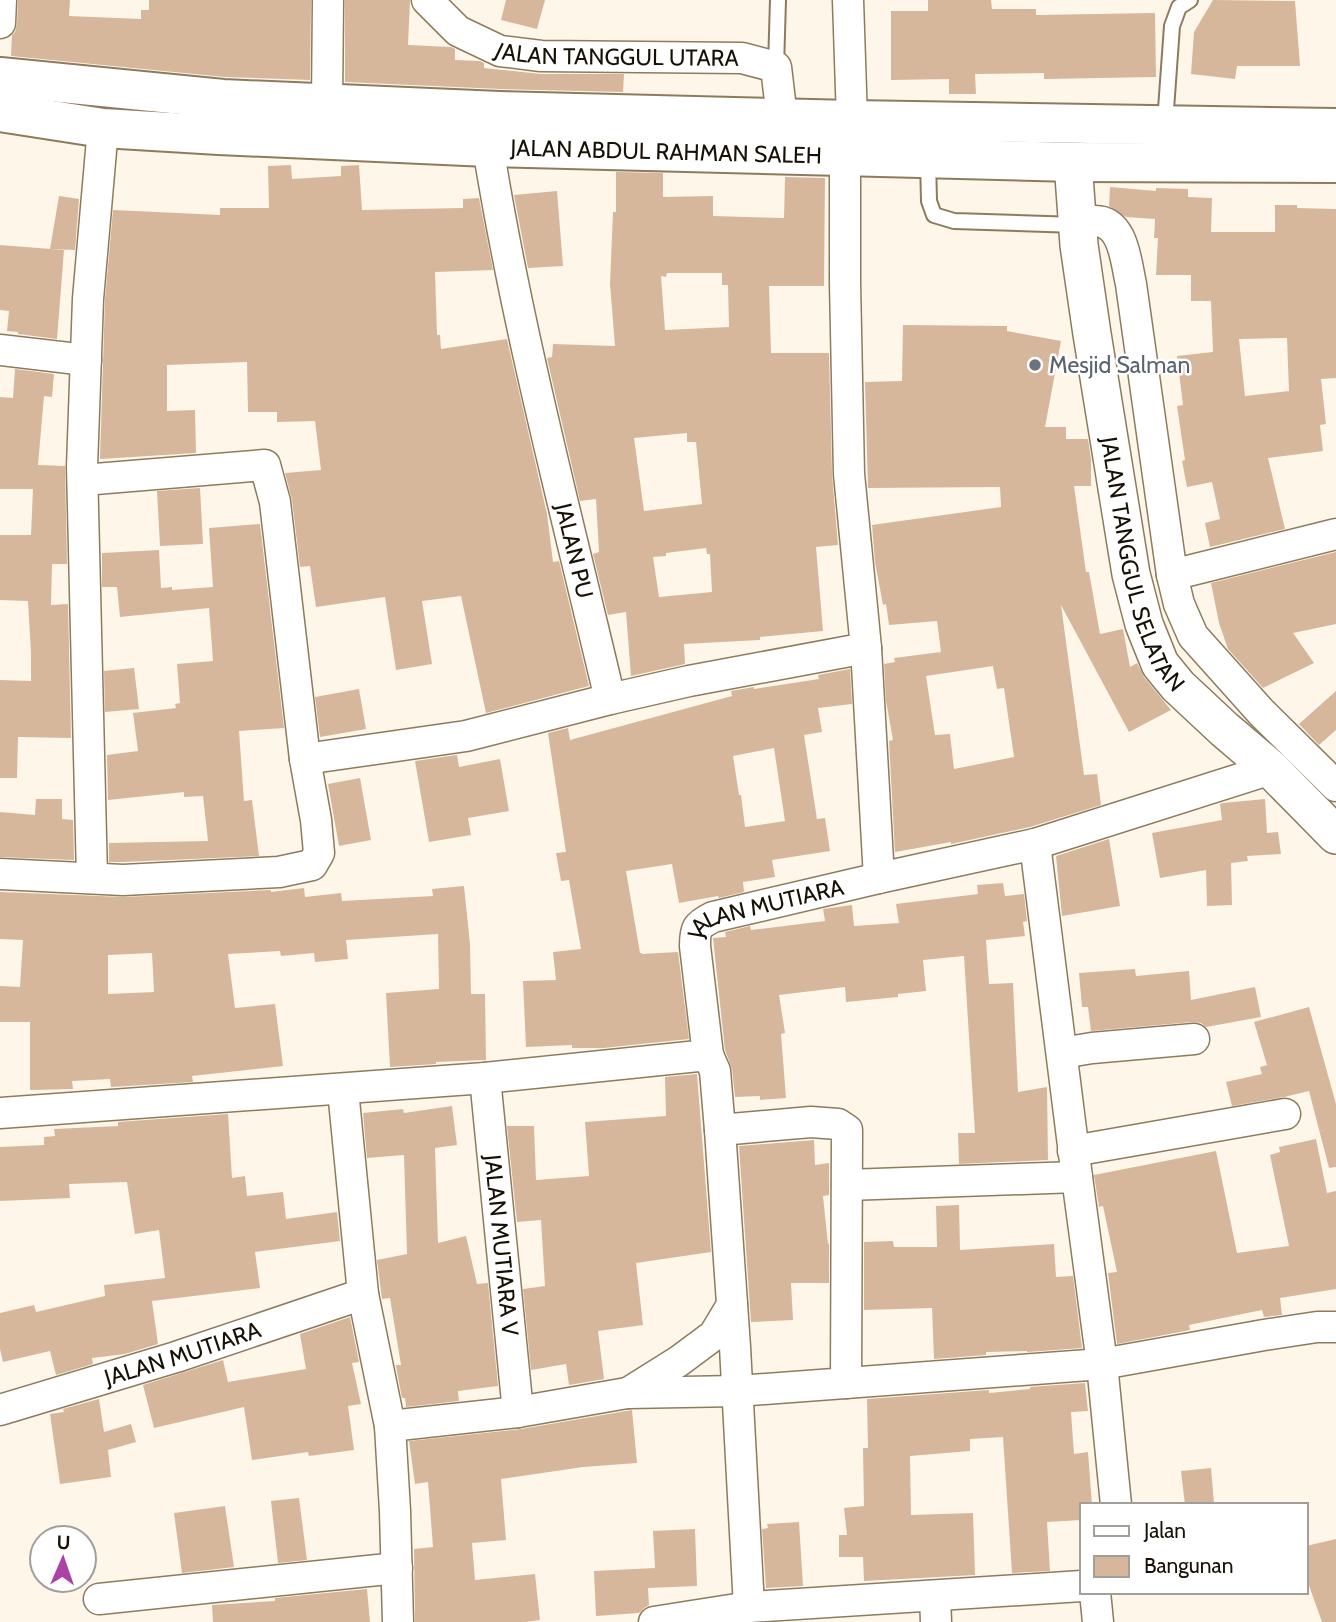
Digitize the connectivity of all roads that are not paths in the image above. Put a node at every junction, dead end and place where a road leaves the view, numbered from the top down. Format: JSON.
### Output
{"nodes":[{"id":1,"x":1,"y":0,"type":"edge"},
{"id":2,"x":328,"y":0,"type":"edge"},
{"id":3,"x":426,"y":0,"type":"edge"},
{"id":4,"x":778,"y":0,"type":"edge"},
{"id":5,"x":848,"y":0,"type":"edge"},
{"id":6,"x":1190,"y":0,"type":"edge"},
{"id":7,"x":0,"y":23,"type":"edge"},
{"id":8,"x":776,"y":67,"type":"junction"},
{"id":9,"x":0,"y":77,"type":"edge"},
{"id":10,"x":327,"y":104,"type":"junction"},
{"id":11,"x":0,"y":112,"type":"edge"},
{"id":12,"x":598,"y":112,"type":"junction"},
{"id":13,"x":782,"y":118,"type":"junction"},
{"id":14,"x":852,"y":120,"type":"junction"},
{"id":15,"x":1164,"y":125,"type":"junction"},
{"id":16,"x":103,"y":128,"type":"junction"},
{"id":17,"x":1336,"y":128,"type":"edge"},
{"id":18,"x":488,"y":147,"type":"junction"},
{"id":19,"x":597,"y":150,"type":"junction"},
{"id":20,"x":845,"y":157,"type":"junction"},
{"id":21,"x":928,"y":159,"type":"junction"},
{"id":22,"x":1073,"y":162,"type":"junction"},
{"id":23,"x":1336,"y":163,"type":"edge"},
{"id":24,"x":1077,"y":225,"type":"junction"},
{"id":25,"x":0,"y":350,"type":"edge"},
{"id":26,"x":86,"y":360,"type":"junction"},
{"id":27,"x":83,"y":480,"type":"junction"},
{"id":28,"x":1336,"y":534,"type":"edge"},
{"id":29,"x":1172,"y":575,"type":"junction"},
{"id":30,"x":866,"y":648,"type":"junction"},
{"id":31,"x":610,"y":699,"type":"junction"},
{"id":32,"x":306,"y":759,"type":"junction"},
{"id":33,"x":1271,"y":769,"type":"junction"},
{"id":34,"x":1336,"y":786,"type":"edge"},
{"id":35,"x":1336,"y":835,"type":"edge"},
{"id":36,"x":1035,"y":844,"type":"junction"},
{"id":37,"x":0,"y":874,"type":"edge"},
{"id":38,"x":92,"y":878,"type":"junction"},
{"id":39,"x":879,"y":878,"type":"junction"},
{"id":40,"x":1194,"y":1039,"type":"dead end"},
{"id":41,"x":1062,"y":1053,"type":"junction"},
{"id":42,"x":708,"y":1055,"type":"junction"},
{"id":43,"x":485,"y":1078,"type":"junction"},
{"id":44,"x":344,"y":1090,"type":"junction"},
{"id":45,"x":0,"y":1113,"type":"edge"},
{"id":46,"x":1285,"y":1114,"type":"dead end"},
{"id":47,"x":720,"y":1130,"type":"junction"},
{"id":48,"x":1075,"y":1164,"type":"junction"},
{"id":49,"x":847,"y":1185,"type":"junction"},
{"id":50,"x":363,"y":1294,"type":"junction"},
{"id":51,"x":732,"y":1305,"type":"junction"},
{"id":52,"x":1336,"y":1327,"type":"edge"},
{"id":53,"x":1102,"y":1364,"type":"junction"},
{"id":54,"x":846,"y":1383,"type":"junction"},
{"id":55,"x":738,"y":1391,"type":"junction"},
{"id":56,"x":627,"y":1394,"type":"junction"},
{"id":57,"x":0,"y":1410,"type":"edge"},
{"id":58,"x":518,"y":1412,"type":"junction"},
{"id":59,"x":390,"y":1426,"type":"junction"},
{"id":60,"x":1116,"y":1503,"type":"edge"},
{"id":61,"x":397,"y":1567,"type":"junction"},
{"id":62,"x":1080,"y":1586,"type":"edge"},
{"id":63,"x":1094,"y":1594,"type":"edge"},
{"id":64,"x":99,"y":1600,"type":"dead end"},
{"id":65,"x":749,"y":1607,"type":"junction"},
{"id":66,"x":935,"y":1609,"type":"edge"},
{"id":67,"x":853,"y":1612,"type":"edge"},
{"id":68,"x":398,"y":1622,"type":"edge"},
{"id":69,"x":654,"y":1622,"type":"edge"},
{"id":70,"x":1098,"y":1622,"type":"edge"}],
"edges":[{"from":1,"to":7,"type":"street"},
{"from":2,"to":10,"type":"street"},
{"from":3,"to":8,"type":"street","name":"JALAN TANGGUL UTARA"},
{"from":4,"to":8,"type":"lane"},
{"from":5,"to":14,"type":"street"},
{"from":6,"to":15,"type":"lane"},
{"from":8,"to":13,"type":"street"},
{"from":9,"to":10,"type":"highway","name":"JALAN ABDUL RAHMAN SALEH"},
{"from":10,"to":12,"type":"highway","name":"JALAN ABDUL RAHMAN SALEH"},
{"from":11,"to":16,"type":"highway","name":"JALAN ABDUL RAHMAN SALEH"},
{"from":12,"to":13,"type":"highway","name":"JALAN ABDUL RAHMAN SALEH"},
{"from":12,"to":19,"type":"highway"},
{"from":13,"to":14,"type":"highway","name":"JALAN ABDUL RAHMAN SALEH"},
{"from":14,"to":15,"type":"highway","name":"JALAN ABDUL RAHMAN SALEH"},
{"from":15,"to":17,"type":"highway","name":"JALAN ABDUL RAHMAN SALEH"},
{"from":16,"to":18,"type":"highway","name":"JALAN ABDUL RAHMAN SALEH"},
{"from":16,"to":26,"type":"street"},
{"from":18,"to":19,"type":"highway","name":"JALAN ABDUL RAHMAN SALEH"},
{"from":18,"to":31,"type":"street","name":"JALAN PU"},
{"from":19,"to":20,"type":"highway","name":"JALAN ABDUL RAHMAN SALEH"},
{"from":20,"to":21,"type":"highway","name":"JALAN ABDUL RAHMAN SALEH"},
{"from":20,"to":30,"type":"street"},
{"from":21,"to":22,"type":"highway","name":"JALAN ABDUL RAHMAN SALEH"},
{"from":21,"to":24,"type":"lane"},
{"from":22,"to":23,"type":"highway","name":"JALAN ABDUL RAHMAN SALEH"},
{"from":22,"to":24,"type":"street","name":"JALAN TANGGUL SELATAN"},
{"from":24,"to":29,"type":"street","name":"JALAN TANGGUL SELATAN"},
{"from":24,"to":33,"type":"street","name":"JALAN TANGGUL SELATAN"},
{"from":25,"to":26,"type":"street"},
{"from":26,"to":27,"type":"street"},
{"from":27,"to":32,"type":"street"},
{"from":27,"to":38,"type":"street"},
{"from":28,"to":29,"type":"street"},
{"from":29,"to":34,"type":"street","name":"JALAN TANGGUL SELATAN"},
{"from":30,"to":31,"type":"street"},
{"from":30,"to":39,"type":"street"},
{"from":31,"to":32,"type":"street"},
{"from":32,"to":38,"type":"street"},
{"from":33,"to":35,"type":"street","name":"JALAN TANGGUL SELATAN"},
{"from":33,"to":36,"type":"street","name":"JALAN MUTIARA"},
{"from":36,"to":39,"type":"street","name":"JALAN MUTIARA"},
{"from":36,"to":41,"type":"street"},
{"from":37,"to":38,"type":"street"},
{"from":39,"to":42,"type":"street","name":"JALAN MUTIARA"},
{"from":40,"to":41,"type":"street"},
{"from":41,"to":48,"type":"street"},
{"from":42,"to":43,"type":"street"},
{"from":42,"to":47,"type":"street"},
{"from":43,"to":44,"type":"street"},
{"from":43,"to":58,"type":"street","name":"JALAN MUTIARA V"},
{"from":44,"to":45,"type":"street"},
{"from":44,"to":50,"type":"street"},
{"from":46,"to":48,"type":"street"},
{"from":47,"to":49,"type":"street"},
{"from":47,"to":51,"type":"street"},
{"from":48,"to":49,"type":"street"},
{"from":48,"to":53,"type":"street"},
{"from":49,"to":54,"type":"street"},
{"from":50,"to":57,"type":"street","name":"JALAN MUTIARA"},
{"from":50,"to":59,"type":"street"},
{"from":51,"to":55,"type":"street"},
{"from":51,"to":56,"type":"street"},
{"from":52,"to":53,"type":"street"},
{"from":53,"to":54,"type":"street"},
{"from":53,"to":60,"type":"street"},
{"from":54,"to":55,"type":"street"},
{"from":55,"to":56,"type":"street"},
{"from":55,"to":65,"type":"street"},
{"from":56,"to":58,"type":"street"},
{"from":58,"to":59,"type":"street"},
{"from":59,"to":61,"type":"street"},
{"from":61,"to":64,"type":"street"},
{"from":61,"to":68,"type":"street"},
{"from":62,"to":66,"type":"street"},
{"from":63,"to":70,"type":"street"},
{"from":65,"to":67,"type":"street"},
{"from":65,"to":69,"type":"street"},
{"from":66,"to":67,"type":"street"}]}
